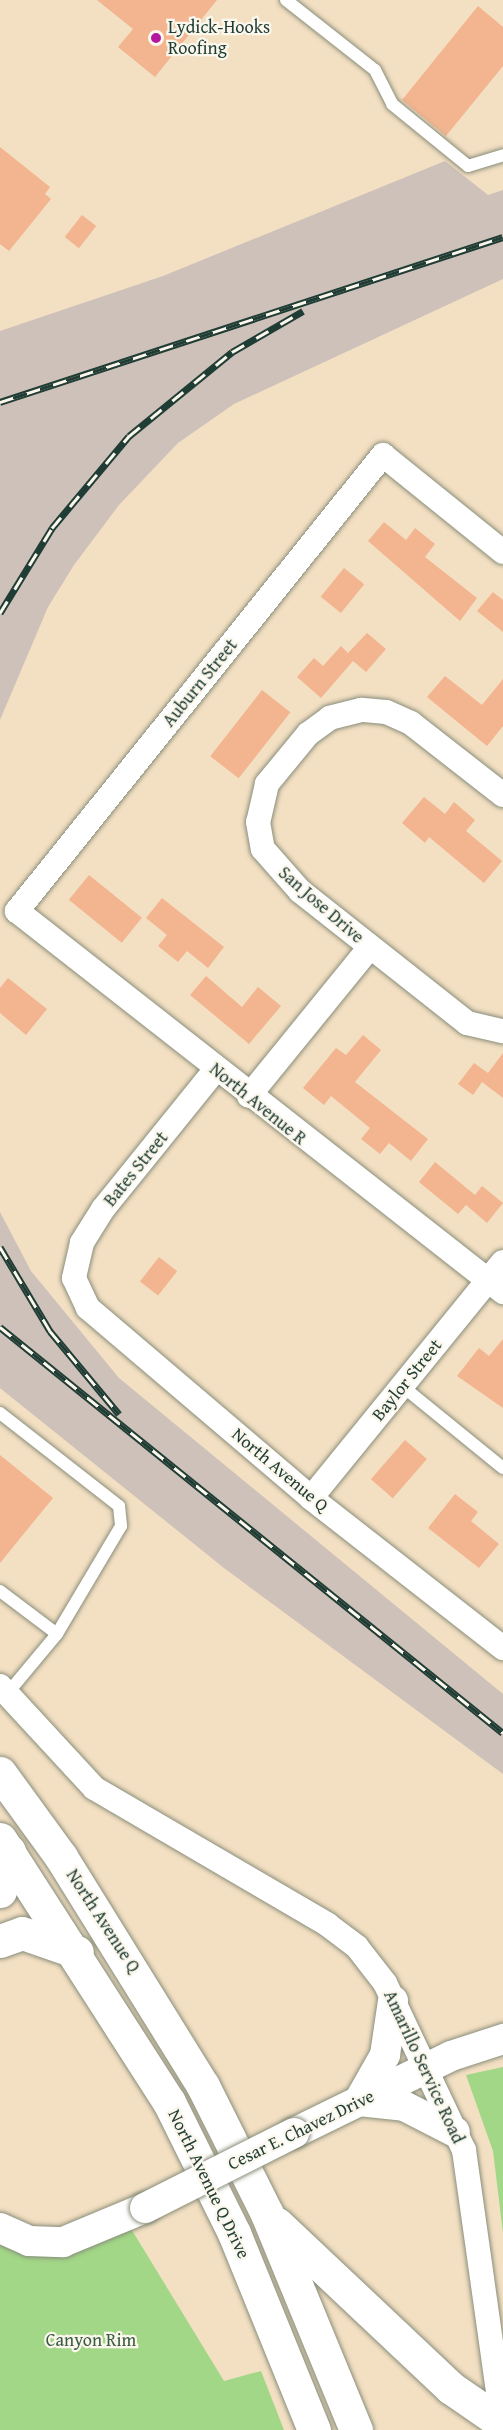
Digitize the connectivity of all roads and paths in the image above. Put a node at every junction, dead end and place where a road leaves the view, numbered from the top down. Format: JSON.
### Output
{"nodes":[{"id":1,"x":286,"y":0,"type":"edge"},
{"id":2,"x":503,"y":155,"type":"edge"},
{"id":3,"x":503,"y":552,"type":"edge"},
{"id":4,"x":501,"y":790,"type":"edge"},
{"id":5,"x":17,"y":911,"type":"joint"},
{"id":6,"x":370,"y":947,"type":"junction"},
{"id":7,"x":503,"y":1030,"type":"edge"},
{"id":8,"x":216,"y":1069,"type":"junction"},
{"id":9,"x":249,"y":1096,"type":"junction"},
{"id":10,"x":74,"y":1278,"type":"joint"},
{"id":11,"x":498,"y":1278,"type":"edge"},
{"id":12,"x":402,"y":1386,"type":"junction"},
{"id":13,"x":0,"y":1413,"type":"edge"},
{"id":14,"x":503,"y":1468,"type":"edge"},
{"id":15,"x":311,"y":1498,"type":"junction"},
{"id":16,"x":0,"y":1591,"type":"edge"},
{"id":17,"x":57,"y":1634,"type":"junction"},
{"id":18,"x":503,"y":1648,"type":"edge"},
{"id":19,"x":4,"y":1690,"type":"edge"},
{"id":20,"x":0,"y":1773,"type":"edge"},
{"id":21,"x":4,"y":1845,"type":"edge"},
{"id":22,"x":0,"y":1891,"type":"edge"},
{"id":23,"x":0,"y":1941,"type":"edge"},
{"id":24,"x":77,"y":1953,"type":"junction"},
{"id":25,"x":142,"y":1982,"type":"joint"},
{"id":26,"x":393,"y":2001,"type":"junction"},
{"id":27,"x":503,"y":2039,"type":"edge"},
{"id":28,"x":426,"y":2068,"type":"junction"},
{"id":29,"x":359,"y":2101,"type":"junction"},
{"id":30,"x":455,"y":2132,"type":"junction"},
{"id":31,"x":0,"y":2228,"type":"edge"},
{"id":32,"x":291,"y":2249,"type":"junction"},
{"id":33,"x":503,"y":2424,"type":"edge"},
{"id":34,"x":314,"y":2430,"type":"edge"},
{"id":35,"x":356,"y":2430,"type":"edge"}],
"edges":[{"from":1,"to":2,"type":"lane"},
{"from":3,"to":5,"type":"street","name":"Auburn Street"},
{"from":4,"to":6,"type":"street","name":"San Jose Drive"},
{"from":5,"to":8,"type":"street","name":"North Avenue R"},
{"from":6,"to":7,"type":"street","name":"San Jose Drive"},
{"from":6,"to":9,"type":"street"},
{"from":8,"to":9,"type":"street","name":"North Avenue R"},
{"from":8,"to":10,"type":"street","name":"Bates Street"},
{"from":9,"to":11,"type":"street","name":"North Avenue R"},
{"from":10,"to":15,"type":"street","name":"North Avenue Q"},
{"from":11,"to":12,"type":"street","name":"Baylor Street"},
{"from":12,"to":14,"type":"lane"},
{"from":12,"to":15,"type":"street","name":"Baylor Street"},
{"from":13,"to":17,"type":"lane"},
{"from":15,"to":18,"type":"street","name":"North Avenue Q"},
{"from":16,"to":17,"type":"lane"},
{"from":17,"to":19,"type":"lane"},
{"from":19,"to":26,"type":"street","name":"Amarillo Service Road"},
{"from":20,"to":25,"type":"main road","name":"North Avenue Q"},
{"from":21,"to":22,"type":"main road"},
{"from":21,"to":24,"type":"main road"},
{"from":23,"to":24,"type":"main road"},
{"from":24,"to":34,"type":"main road","name":"North Avenue Q Drive"},
{"from":25,"to":32,"type":"main road","name":"North Avenue Q Drive"},
{"from":26,"to":28,"type":"street","name":"Amarillo Service Road"},
{"from":26,"to":29,"type":"street"},
{"from":27,"to":28,"type":"street","name":"Cesar E. Chavez Drive"},
{"from":28,"to":29,"type":"street","name":"Cesar E. Chavez Drive"},
{"from":28,"to":30,"type":"street","name":"Amarillo Service Road"},
{"from":29,"to":30,"type":"street"},
{"from":29,"to":31,"type":"street","name":"Cesar E. Chavez Drive","bridge":true},
{"from":30,"to":33,"type":"street","name":"Amarillo Service Road"},
{"from":32,"to":33,"type":"main road","name":"North Avenue Q Drive"},
{"from":32,"to":35,"type":"main road"}]}
